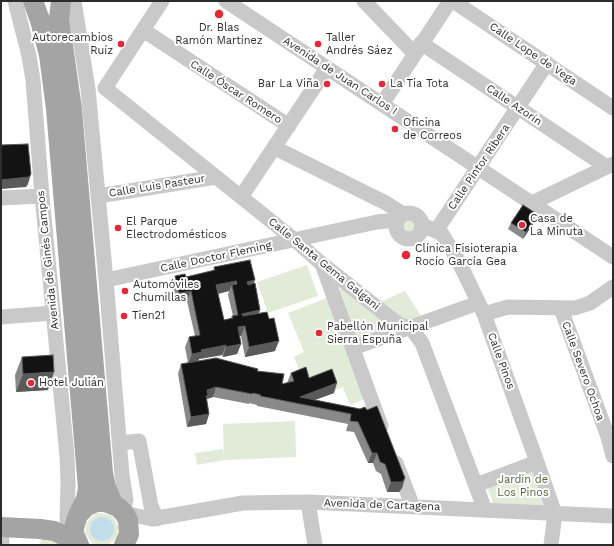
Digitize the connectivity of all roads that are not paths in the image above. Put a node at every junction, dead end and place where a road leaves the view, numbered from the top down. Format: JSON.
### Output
{"nodes":[{"id":1,"x":15,"y":1,"type":"edge"},
{"id":2,"x":33,"y":1,"type":"edge"},
{"id":3,"x":61,"y":1,"type":"edge"},
{"id":4,"x":74,"y":1,"type":"edge"},
{"id":5,"x":162,"y":1,"type":"edge"},
{"id":6,"x":226,"y":1,"type":"edge"},
{"id":7,"x":364,"y":1,"type":"edge"},
{"id":8,"x":451,"y":1,"type":"edge"},
{"id":9,"x":143,"y":30,"type":"junction"},
{"id":10,"x":418,"y":48,"type":"junction"},
{"id":11,"x":547,"y":63,"type":"junction"},
{"id":12,"x":327,"y":68,"type":"junction"},
{"id":13,"x":105,"y":88,"type":"junction"},
{"id":14,"x":88,"y":89,"type":"junction"},
{"id":15,"x":382,"y":104,"type":"junction"},
{"id":16,"x":518,"y":108,"type":"junction"},
{"id":17,"x":613,"y":108,"type":"edge"},
{"id":18,"x":288,"y":126,"type":"junction"},
{"id":19,"x":275,"y":148,"type":"junction"},
{"id":20,"x":610,"y":166,"type":"edge"},
{"id":21,"x":478,"y":167,"type":"junction"},
{"id":22,"x":216,"y":177,"type":"junction"},
{"id":23,"x":42,"y":196,"type":"junction"},
{"id":24,"x":98,"y":196,"type":"junction"},
{"id":25,"x":241,"y":197,"type":"junction"},
{"id":26,"x":1,"y":198,"type":"edge"},
{"id":27,"x":532,"y":203,"type":"junction"},
{"id":28,"x":400,"y":217,"type":"junction"},
{"id":29,"x":422,"y":225,"type":"junction"},
{"id":30,"x":436,"y":231,"type":"junction"},
{"id":31,"x":296,"y":241,"type":"junction"},
{"id":32,"x":613,"y":257,"type":"edge"},
{"id":33,"x":322,"y":264,"type":"junction"},
{"id":34,"x":106,"y":280,"type":"junction"},
{"id":35,"x":613,"y":287,"type":"edge"},
{"id":36,"x":481,"y":308,"type":"junction"},
{"id":37,"x":561,"y":309,"type":"junction"},
{"id":38,"x":54,"y":313,"type":"junction"},
{"id":39,"x":1,"y":317,"type":"edge"},
{"id":40,"x":411,"y":328,"type":"junction"},
{"id":41,"x":353,"y":348,"type":"junction"},
{"id":42,"x":385,"y":436,"type":"edge"},
{"id":43,"x":610,"y":436,"type":"edge"},
{"id":44,"x":119,"y":443,"type":"junction"},
{"id":45,"x":391,"y":450,"type":"edge"},
{"id":46,"x":613,"y":456,"type":"edge"},
{"id":47,"x":537,"y":462,"type":"junction"},
{"id":48,"x":476,"y":485,"type":"junction"},
{"id":49,"x":308,"y":502,"type":"junction"},
{"id":50,"x":413,"y":507,"type":"junction"},
{"id":51,"x":120,"y":510,"type":"junction"},
{"id":52,"x":485,"y":510,"type":"junction"},
{"id":53,"x":555,"y":514,"type":"junction"},
{"id":54,"x":75,"y":516,"type":"junction"},
{"id":55,"x":613,"y":516,"type":"edge"},
{"id":56,"x":155,"y":519,"type":"junction"},
{"id":57,"x":1,"y":527,"type":"edge"},
{"id":58,"x":40,"y":529,"type":"junction"},
{"id":59,"x":78,"y":544,"type":"edge"},
{"id":60,"x":125,"y":544,"type":"edge"},
{"id":61,"x":2,"y":545,"type":"edge"},
{"id":62,"x":315,"y":545,"type":"edge"},
{"id":63,"x":551,"y":545,"type":"edge"}],
"edges":[{"from":1,"to":23,"type":"street","name":"Avenida de Ginés Campos"},
{"from":2,"to":54,"type":"main road","name":"Avenida de Ginés Campos"},
{"from":3,"to":51,"type":"main road"},
{"from":4,"to":14,"type":"street"},
{"from":5,"to":9,"type":"street"},
{"from":6,"to":12,"type":"street","name":"Avenida de Juan Carlos I"},
{"from":7,"to":10,"type":"street","name":"Calle Azorín"},
{"from":8,"to":10,"type":"street"},
{"from":8,"to":11,"type":"street","name":"Calle Lope de Vega"},
{"from":9,"to":13,"type":"street"},
{"from":9,"to":18,"type":"street","name":"Calle Óscar Romero"},
{"from":10,"to":15,"type":"street"},
{"from":10,"to":16,"type":"street","name":"Calle Azorín"},
{"from":11,"to":16,"type":"street","name":"Calle Pintor Ribera"},
{"from":11,"to":17,"type":"street","name":"Calle Lope de Vega"},
{"from":12,"to":15,"type":"street","name":"Avenida de Juan Carlos I"},
{"from":12,"to":18,"type":"street"},
{"from":13,"to":14,"type":"street"},
{"from":13,"to":22,"type":"street","name":"Calle Santa Gema Galgani"},
{"from":14,"to":24,"type":"street"},
{"from":15,"to":21,"type":"street","name":"Avenida de Juan Carlos I"},
{"from":16,"to":20,"type":"street","name":"Calle Azorín"},
{"from":16,"to":21,"type":"street","name":"Calle Pintor Ribera"},
{"from":18,"to":19,"type":"street"},
{"from":19,"to":25,"type":"street"},
{"from":19,"to":28,"type":"street"},
{"from":20,"to":27,"type":"street"},
{"from":21,"to":27,"type":"street","name":"Avenida de Juan Carlos I"},
{"from":21,"to":30,"type":"street","name":"Calle Pintor Ribera"},
{"from":22,"to":24,"type":"street","name":"Calle Luis Pasteur"},
{"from":22,"to":25,"type":"street","name":"Calle Santa Gema Galgani"},
{"from":23,"to":26,"type":"street"},
{"from":23,"to":38,"type":"street","name":"Avenida de Ginés Campos"},
{"from":24,"to":34,"type":"street"},
{"from":25,"to":31,"type":"street","name":"Calle Santa Gema Galgani"},
{"from":27,"to":32,"type":"street","name":"Avenida de Juan Carlos I"},
{"from":28,"to":29,"type":"street"},
{"from":28,"to":29,"type":"street"},
{"from":28,"to":31,"type":"street","name":"Calle Doctor Fleming"},
{"from":29,"to":30,"type":"street","name":"Calle Pinos"},
{"from":30,"to":36,"type":"street","name":"Calle Pinos"},
{"from":31,"to":33,"type":"street","name":"Calle Santa Gema Galgani"},
{"from":31,"to":34,"type":"street","name":"Calle Doctor Fleming"},
{"from":33,"to":40,"type":"street","name":"Calle Santa Gema Galgani"},
{"from":33,"to":41,"type":"street"},
{"from":34,"to":44,"type":"street"},
{"from":35,"to":37,"type":"street"},
{"from":36,"to":37,"type":"street"},
{"from":36,"to":40,"type":"street"},
{"from":36,"to":47,"type":"street","name":"Calle Pinos"},
{"from":37,"to":43,"type":"street","name":"Calle Severo Ochoa"},
{"from":38,"to":39,"type":"street"},
{"from":38,"to":54,"type":"street","name":"Avenida de Ginés Campos"},
{"from":40,"to":41,"type":"street"},
{"from":40,"to":48,"type":"street"},
{"from":41,"to":42,"type":"street"},
{"from":43,"to":46,"type":"street","name":"Calle Severo Ochoa"},
{"from":44,"to":51,"type":"street"},
{"from":44,"to":56,"type":"street"},
{"from":45,"to":50,"type":"street"},
{"from":47,"to":48,"type":"street"},
{"from":47,"to":53,"type":"street","name":"Calle Pinos"},
{"from":48,"to":52,"type":"street"},
{"from":49,"to":50,"type":"street","name":"Avenida de Cartagena"},
{"from":49,"to":56,"type":"street","name":"Avenida de Cartagena"},
{"from":49,"to":62,"type":"street"},
{"from":50,"to":52,"type":"street","name":"Avenida de Cartagena"},
{"from":51,"to":54,"type":"main road"},
{"from":51,"to":56,"type":"street","name":"Avenida de Cartagena"},
{"from":51,"to":60,"type":"main road"},
{"from":52,"to":53,"type":"street","name":"Avenida de Cartagena"},
{"from":53,"to":55,"type":"street","name":"Avenida de Cartagena"},
{"from":53,"to":63,"type":"street"},
{"from":54,"to":58,"type":"main road"},
{"from":54,"to":59,"type":"main road"},
{"from":56,"to":60,"type":"street"},
{"from":57,"to":58,"type":"main road"},
{"from":57,"to":61,"type":"street"},
{"from":58,"to":59,"type":"main road"}]}
